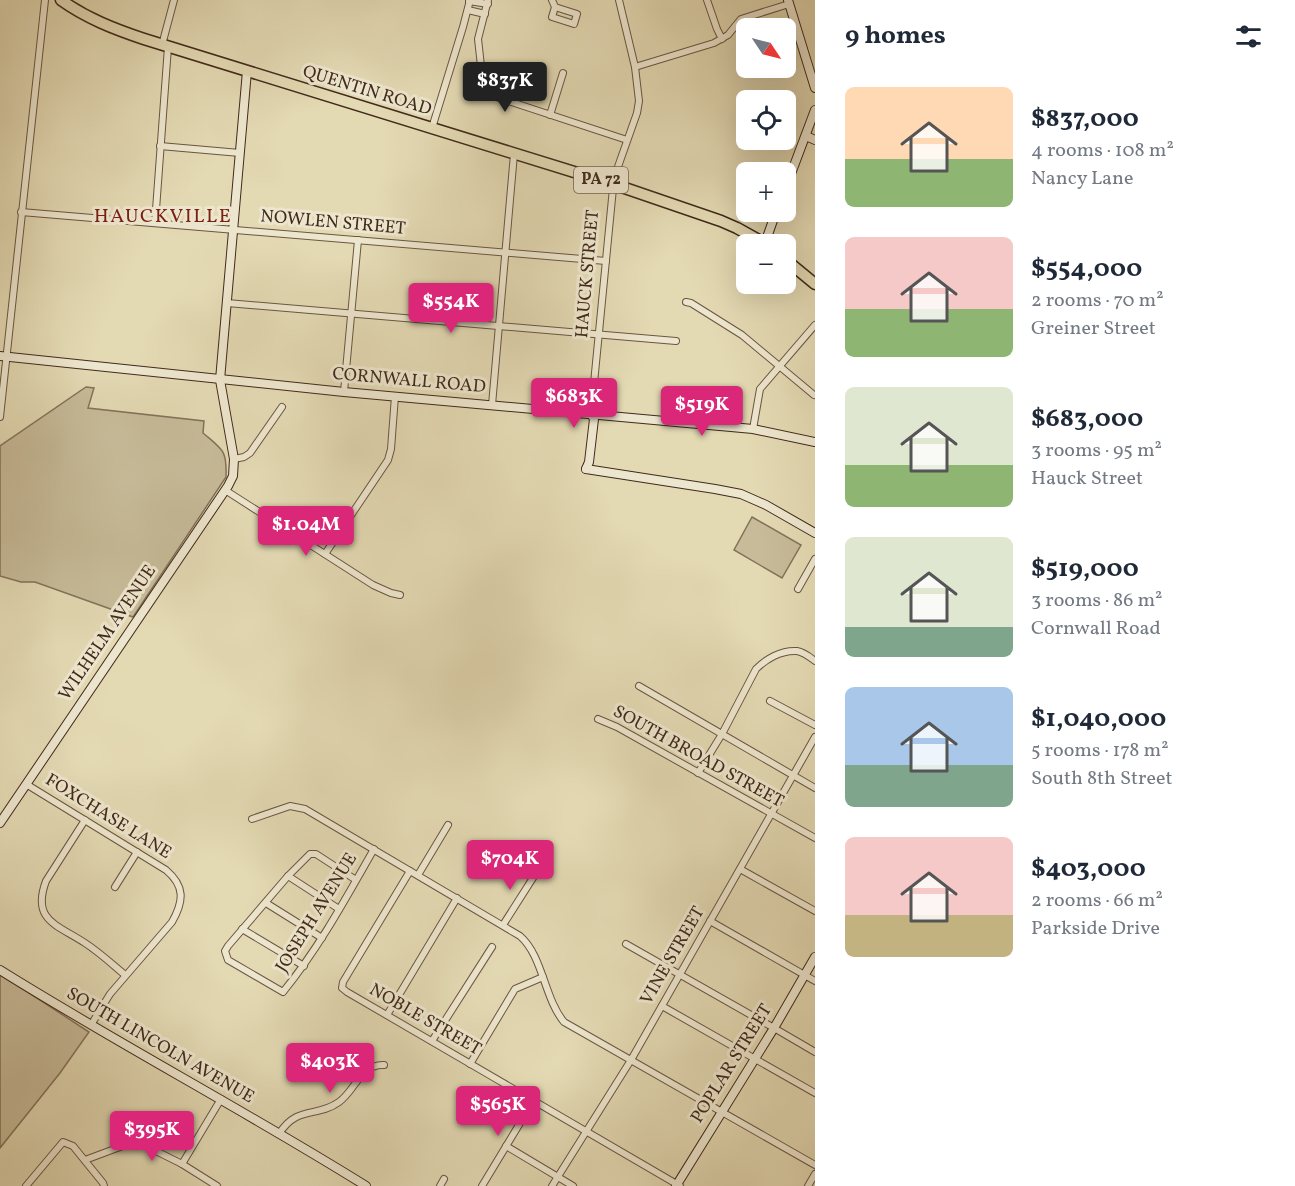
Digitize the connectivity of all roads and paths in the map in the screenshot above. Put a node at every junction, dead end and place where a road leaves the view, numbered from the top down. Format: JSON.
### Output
{"nodes":[{"id":1,"x":45,"y":0,"type":"edge"},
{"id":2,"x":61,"y":0,"type":"edge"},
{"id":3,"x":174,"y":0,"type":"edge"},
{"id":4,"x":552,"y":0,"type":"edge"},
{"id":5,"x":619,"y":0,"type":"edge"},
{"id":6,"x":707,"y":0,"type":"edge"},
{"id":7,"x":470,"y":1,"type":"edge"},
{"id":8,"x":488,"y":2,"type":"edge"},
{"id":9,"x":788,"y":2,"type":"edge"},
{"id":10,"x":555,"y":7,"type":"dead end"},
{"id":11,"x":468,"y":10,"type":"junction"},
{"id":12,"x":485,"y":14,"type":"junction"},
{"id":13,"x":722,"y":39,"type":"junction"},
{"id":14,"x":165,"y":46,"type":"junction"},
{"id":15,"x":634,"y":67,"type":"junction"},
{"id":16,"x":247,"y":71,"type":"junction"},
{"id":17,"x":562,"y":73,"type":"dead end"},
{"id":18,"x":815,"y":88,"type":"edge"},
{"id":19,"x":815,"y":110,"type":"edge"},
{"id":20,"x":549,"y":115,"type":"junction"},
{"id":21,"x":432,"y":128,"type":"junction"},
{"id":22,"x":806,"y":136,"type":"junction"},
{"id":23,"x":627,"y":140,"type":"junction"},
{"id":24,"x":815,"y":140,"type":"edge"},
{"id":25,"x":160,"y":146,"type":"junction"},
{"id":26,"x":240,"y":153,"type":"junction"},
{"id":27,"x":514,"y":154,"type":"junction"},
{"id":28,"x":796,"y":162,"type":"edge"},
{"id":29,"x":613,"y":184,"type":"junction"},
{"id":30,"x":21,"y":212,"type":"junction"},
{"id":31,"x":155,"y":223,"type":"junction"},
{"id":32,"x":233,"y":230,"type":"junction"},
{"id":33,"x":748,"y":234,"type":"edge"},
{"id":34,"x":358,"y":240,"type":"junction"},
{"id":35,"x":505,"y":253,"type":"junction"},
{"id":36,"x":606,"y":261,"type":"junction"},
{"id":37,"x":796,"y":268,"type":"edge"},
{"id":38,"x":815,"y":284,"type":"edge"},
{"id":39,"x":686,"y":302,"type":"dead end"},
{"id":40,"x":227,"y":303,"type":"junction"},
{"id":41,"x":351,"y":314,"type":"junction"},
{"id":42,"x":815,"y":325,"type":"edge"},
{"id":43,"x":499,"y":326,"type":"junction"},
{"id":44,"x":599,"y":334,"type":"junction"},
{"id":45,"x":676,"y":341,"type":"dead end"},
{"id":46,"x":3,"y":357,"type":"edge"},
{"id":47,"x":779,"y":366,"type":"junction"},
{"id":48,"x":220,"y":380,"type":"junction"},
{"id":49,"x":344,"y":392,"type":"junction"},
{"id":50,"x":814,"y":395,"type":"edge"},
{"id":51,"x":395,"y":396,"type":"junction"},
{"id":52,"x":492,"y":405,"type":"junction"},
{"id":53,"x":282,"y":407,"type":"dead end"},
{"id":54,"x":591,"y":414,"type":"junction"},
{"id":55,"x":0,"y":417,"type":"edge"},
{"id":56,"x":753,"y":429,"type":"junction"},
{"id":57,"x":815,"y":442,"type":"edge"},
{"id":58,"x":590,"y":452,"type":"junction"},
{"id":59,"x":234,"y":459,"type":"junction"},
{"id":60,"x":586,"y":469,"type":"junction"},
{"id":61,"x":618,"y":474,"type":"junction"},
{"id":62,"x":225,"y":490,"type":"junction"},
{"id":63,"x":815,"y":533,"type":"edge"},
{"id":64,"x":325,"y":554,"type":"junction"},
{"id":65,"x":815,"y":559,"type":"edge"},
{"id":66,"x":798,"y":589,"type":"dead end"},
{"id":67,"x":400,"y":595,"type":"dead end"},
{"id":68,"x":815,"y":661,"type":"edge"},
{"id":69,"x":639,"y":686,"type":"dead end"},
{"id":70,"x":770,"y":700,"type":"dead end"},
{"id":71,"x":598,"y":720,"type":"dead end"},
{"id":72,"x":815,"y":725,"type":"edge"},
{"id":73,"x":722,"y":734,"type":"junction"},
{"id":74,"x":815,"y":737,"type":"edge"},
{"id":75,"x":698,"y":773,"type":"junction"},
{"id":76,"x":793,"y":776,"type":"junction"},
{"id":77,"x":26,"y":784,"type":"junction"},
{"id":78,"x":815,"y":788,"type":"edge"},
{"id":79,"x":771,"y":814,"type":"junction"},
{"id":80,"x":252,"y":819,"type":"dead end"},
{"id":81,"x":85,"y":820,"type":"junction"},
{"id":82,"x":0,"y":823,"type":"edge"},
{"id":83,"x":448,"y":825,"type":"dead end"},
{"id":84,"x":815,"y":838,"type":"edge"},
{"id":85,"x":374,"y":849,"type":"junction"},
{"id":86,"x":137,"y":852,"type":"junction"},
{"id":87,"x":740,"y":869,"type":"junction"},
{"id":88,"x":538,"y":870,"type":"dead end"},
{"id":89,"x":410,"y":871,"type":"junction"},
{"id":90,"x":418,"y":875,"type":"junction"},
{"id":91,"x":288,"y":876,"type":"junction"},
{"id":92,"x":356,"y":880,"type":"junction"},
{"id":93,"x":115,"y":887,"type":"dead end"},
{"id":94,"x":457,"y":898,"type":"junction"},
{"id":95,"x":266,"y":903,"type":"junction"},
{"id":96,"x":339,"y":909,"type":"junction"},
{"id":97,"x":815,"y":911,"type":"edge"},
{"id":98,"x":710,"y":921,"type":"junction"},
{"id":99,"x":503,"y":925,"type":"junction"},
{"id":100,"x":242,"y":929,"type":"junction"},
{"id":101,"x":322,"y":938,"type":"junction"},
{"id":102,"x":626,"y":944,"type":"dead end"},
{"id":103,"x":492,"y":947,"type":"dead end"},
{"id":104,"x":815,"y":957,"type":"edge"},
{"id":105,"x":304,"y":966,"type":"junction"},
{"id":106,"x":0,"y":970,"type":"edge"},
{"id":107,"x":125,"y":975,"type":"junction"},
{"id":108,"x":680,"y":975,"type":"junction"},
{"id":109,"x":805,"y":975,"type":"junction"},
{"id":110,"x":543,"y":976,"type":"junction"},
{"id":111,"x":815,"y":981,"type":"edge"},
{"id":112,"x":662,"y":1006,"type":"junction"},
{"id":113,"x":387,"y":1016,"type":"junction"},
{"id":114,"x":92,"y":1025,"type":"junction"},
{"id":115,"x":774,"y":1028,"type":"junction"},
{"id":116,"x":432,"y":1041,"type":"junction"},
{"id":117,"x":815,"y":1052,"type":"edge"},
{"id":118,"x":755,"y":1059,"type":"junction"},
{"id":119,"x":631,"y":1060,"type":"junction"},
{"id":120,"x":470,"y":1064,"type":"junction"},
{"id":121,"x":384,"y":1065,"type":"dead end"},
{"id":122,"x":815,"y":1093,"type":"edge"},
{"id":123,"x":221,"y":1100,"type":"junction"},
{"id":124,"x":534,"y":1100,"type":"junction"},
{"id":125,"x":722,"y":1112,"type":"junction"},
{"id":126,"x":586,"y":1131,"type":"junction"},
{"id":127,"x":279,"y":1134,"type":"junction"},
{"id":128,"x":506,"y":1146,"type":"junction"},
{"id":129,"x":85,"y":1160,"type":"junction"},
{"id":130,"x":183,"y":1164,"type":"junction"},
{"id":131,"x":815,"y":1165,"type":"edge"},
{"id":132,"x":815,"y":1174,"type":"edge"},
{"id":133,"x":558,"y":1177,"type":"junction"},
{"id":134,"x":444,"y":1179,"type":"dead end"},
{"id":135,"x":678,"y":1185,"type":"edge"},
{"id":136,"x":26,"y":1186,"type":"edge"},
{"id":137,"x":104,"y":1186,"type":"edge"},
{"id":138,"x":217,"y":1186,"type":"edge"},
{"id":139,"x":366,"y":1186,"type":"edge"},
{"id":140,"x":440,"y":1186,"type":"edge"},
{"id":141,"x":482,"y":1186,"type":"edge"},
{"id":142,"x":552,"y":1186,"type":"edge"},
{"id":143,"x":573,"y":1186,"type":"edge"},
{"id":144,"x":808,"y":1186,"type":"edge"}],
"edges":[{"from":1,"to":30,"type":"street"},
{"from":2,"to":14,"type":"highway","name":"QUENTIN ROAD","number":"PA 72"},
{"from":3,"to":14,"type":"street"},
{"from":4,"to":10,"type":"street"},
{"from":5,"to":15,"type":"street","name":"HAUCK STREET"},
{"from":6,"to":13,"type":"street"},
{"from":7,"to":8,"type":"street"},
{"from":7,"to":11,"type":"street"},
{"from":8,"to":12,"type":"street"},
{"from":9,"to":13,"type":"street"},
{"from":9,"to":18,"type":"street"},
{"from":11,"to":12,"type":"street"},
{"from":11,"to":21,"type":"street"},
{"from":12,"to":20,"type":"street"},
{"from":13,"to":15,"type":"street"},
{"from":14,"to":16,"type":"highway","name":"QUENTIN ROAD","number":"PA 72"},
{"from":14,"to":25,"type":"street"},
{"from":15,"to":23,"type":"street","name":"HAUCK STREET"},
{"from":16,"to":21,"type":"highway","name":"QUENTIN ROAD","number":"PA 72"},
{"from":16,"to":26,"type":"street","name":"WILHELM AVENUE"},
{"from":17,"to":20,"type":"street"},
{"from":19,"to":22,"type":"street"},
{"from":20,"to":23,"type":"street"},
{"from":21,"to":27,"type":"highway","name":"QUENTIN ROAD","number":"PA 72"},
{"from":22,"to":24,"type":"street"},
{"from":22,"to":28,"type":"street"},
{"from":23,"to":29,"type":"street","name":"HAUCK STREET"},
{"from":25,"to":26,"type":"street"},
{"from":25,"to":31,"type":"street"},
{"from":26,"to":32,"type":"street","name":"WILHELM AVENUE"},
{"from":27,"to":29,"type":"highway","name":"QUENTIN ROAD","number":"PA 72"},
{"from":27,"to":35,"type":"street"},
{"from":29,"to":33,"type":"highway","name":"QUENTIN ROAD","number":"PA 72"},
{"from":29,"to":36,"type":"street","name":"HAUCK STREET"},
{"from":30,"to":31,"type":"street","name":"NOWLEN STREET"},
{"from":30,"to":46,"type":"street"},
{"from":31,"to":32,"type":"street","name":"NOWLEN STREET"},
{"from":32,"to":34,"type":"street","name":"NOWLEN STREET"},
{"from":32,"to":40,"type":"street","name":"WILHELM AVENUE"},
{"from":34,"to":35,"type":"street","name":"NOWLEN STREET"},
{"from":34,"to":41,"type":"street"},
{"from":35,"to":36,"type":"street","name":"NOWLEN STREET"},
{"from":35,"to":43,"type":"street"},
{"from":36,"to":44,"type":"street","name":"HAUCK STREET"},
{"from":37,"to":38,"type":"highway"},
{"from":39,"to":47,"type":"street"},
{"from":40,"to":41,"type":"street"},
{"from":40,"to":48,"type":"street","name":"WILHELM AVENUE"},
{"from":41,"to":43,"type":"street"},
{"from":41,"to":49,"type":"street"},
{"from":42,"to":47,"type":"street"},
{"from":43,"to":44,"type":"street"},
{"from":43,"to":52,"type":"street"},
{"from":44,"to":45,"type":"street"},
{"from":44,"to":54,"type":"street","name":"HAUCK STREET"},
{"from":46,"to":48,"type":"street","name":"CORNWALL ROAD"},
{"from":46,"to":55,"type":"street"},
{"from":47,"to":50,"type":"street"},
{"from":47,"to":56,"type":"street"},
{"from":48,"to":49,"type":"street","name":"CORNWALL ROAD"},
{"from":48,"to":59,"type":"street","name":"WILHELM AVENUE"},
{"from":49,"to":51,"type":"street","name":"CORNWALL ROAD"},
{"from":51,"to":52,"type":"street","name":"CORNWALL ROAD"},
{"from":51,"to":64,"type":"street"},
{"from":52,"to":54,"type":"street","name":"CORNWALL ROAD"},
{"from":53,"to":59,"type":"street"},
{"from":54,"to":56,"type":"street","name":"CORNWALL ROAD"},
{"from":54,"to":58,"type":"street","name":"HAUCK STREET"},
{"from":54,"to":60,"type":"street","name":"HAUCK STREET"},
{"from":56,"to":57,"type":"street","name":"CORNWALL ROAD"},
{"from":58,"to":60,"type":"street","name":"HAUCK STREET"},
{"from":58,"to":61,"type":"street"},
{"from":59,"to":62,"type":"street","name":"WILHELM AVENUE"},
{"from":60,"to":61,"type":"street"},
{"from":61,"to":63,"type":"street"},
{"from":62,"to":64,"type":"street"},
{"from":62,"to":77,"type":"street","name":"WILHELM AVENUE"},
{"from":64,"to":67,"type":"street"},
{"from":65,"to":66,"type":"street"},
{"from":68,"to":73,"type":"street"},
{"from":69,"to":73,"type":"street"},
{"from":70,"to":72,"type":"street"},
{"from":71,"to":75,"type":"street","name":"SOUTH BROAD STREET"},
{"from":73,"to":75,"type":"street"},
{"from":73,"to":76,"type":"street"},
{"from":74,"to":76,"type":"street","name":"VINE STREET"},
{"from":75,"to":79,"type":"street","name":"SOUTH BROAD STREET"},
{"from":76,"to":78,"type":"street"},
{"from":76,"to":79,"type":"street","name":"VINE STREET"},
{"from":77,"to":81,"type":"street","name":"FOXCHASE LANE"},
{"from":77,"to":82,"type":"street","name":"WILHELM AVENUE"},
{"from":79,"to":84,"type":"street","name":"SOUTH BROAD STREET"},
{"from":79,"to":87,"type":"street","name":"VINE STREET"},
{"from":80,"to":85,"type":"street"},
{"from":81,"to":86,"type":"street","name":"FOXCHASE LANE"},
{"from":81,"to":107,"type":"street"},
{"from":83,"to":90,"type":"street"},
{"from":85,"to":89,"type":"street"},
{"from":85,"to":92,"type":"street","name":"JOSEPH AVENUE"},
{"from":86,"to":93,"type":"street"},
{"from":86,"to":107,"type":"street","name":"FOXCHASE LANE"},
{"from":87,"to":97,"type":"street"},
{"from":87,"to":98,"type":"street","name":"VINE STREET"},
{"from":88,"to":99,"type":"street"},
{"from":89,"to":90,"type":"street"},
{"from":89,"to":113,"type":"street","name":"NOBLE STREET"},
{"from":90,"to":94,"type":"street"},
{"from":91,"to":92,"type":"street"},
{"from":91,"to":95,"type":"street"},
{"from":91,"to":96,"type":"street"},
{"from":92,"to":96,"type":"street","name":"JOSEPH AVENUE"},
{"from":94,"to":99,"type":"street"},
{"from":94,"to":113,"type":"street"},
{"from":95,"to":100,"type":"street"},
{"from":95,"to":101,"type":"street"},
{"from":96,"to":101,"type":"street","name":"JOSEPH AVENUE"},
{"from":98,"to":108,"type":"street","name":"VINE STREET"},
{"from":98,"to":109,"type":"street"},
{"from":99,"to":110,"type":"street"},
{"from":100,"to":105,"type":"street"},
{"from":100,"to":105,"type":"street","name":"JOSEPH AVENUE"},
{"from":101,"to":105,"type":"street","name":"JOSEPH AVENUE"},
{"from":102,"to":108,"type":"street"},
{"from":103,"to":116,"type":"street"},
{"from":104,"to":109,"type":"street","name":"POPLAR STREET"},
{"from":106,"to":114,"type":"street","name":"SOUTH LINCOLN AVENUE"},
{"from":107,"to":114,"type":"street","name":"FOXCHASE LANE"},
{"from":108,"to":112,"type":"street","name":"VINE STREET"},
{"from":108,"to":115,"type":"street"},
{"from":109,"to":111,"type":"street"},
{"from":109,"to":115,"type":"street","name":"POPLAR STREET"},
{"from":110,"to":119,"type":"street"},
{"from":110,"to":120,"type":"street"},
{"from":112,"to":118,"type":"street"},
{"from":112,"to":119,"type":"street","name":"VINE STREET"},
{"from":113,"to":116,"type":"street","name":"NOBLE STREET"},
{"from":114,"to":123,"type":"street","name":"SOUTH LINCOLN AVENUE"},
{"from":115,"to":117,"type":"street"},
{"from":115,"to":118,"type":"street","name":"POPLAR STREET"},
{"from":116,"to":120,"type":"street","name":"NOBLE STREET"},
{"from":118,"to":122,"type":"street"},
{"from":118,"to":125,"type":"street","name":"POPLAR STREET"},
{"from":119,"to":125,"type":"street"},
{"from":119,"to":126,"type":"street","name":"VINE STREET"},
{"from":120,"to":124,"type":"street","name":"NOBLE STREET"},
{"from":121,"to":127,"type":"street"},
{"from":123,"to":127,"type":"street","name":"SOUTH LINCOLN AVENUE"},
{"from":123,"to":130,"type":"street"},
{"from":124,"to":126,"type":"street","name":"NOBLE STREET"},
{"from":124,"to":128,"type":"street"},
{"from":125,"to":131,"type":"street"},
{"from":125,"to":135,"type":"street","name":"POPLAR STREET"},
{"from":126,"to":133,"type":"street","name":"VINE STREET"},
{"from":126,"to":135,"type":"street","name":"NOBLE STREET"},
{"from":127,"to":139,"type":"street","name":"SOUTH LINCOLN AVENUE"},
{"from":128,"to":133,"type":"street"},
{"from":128,"to":141,"type":"street"},
{"from":129,"to":130,"type":"street"},
{"from":129,"to":136,"type":"street"},
{"from":129,"to":137,"type":"street"},
{"from":130,"to":138,"type":"street"},
{"from":132,"to":144,"type":"street"},
{"from":133,"to":142,"type":"street","name":"VINE STREET"},
{"from":133,"to":143,"type":"street"},
{"from":134,"to":140,"type":"street"}]}
